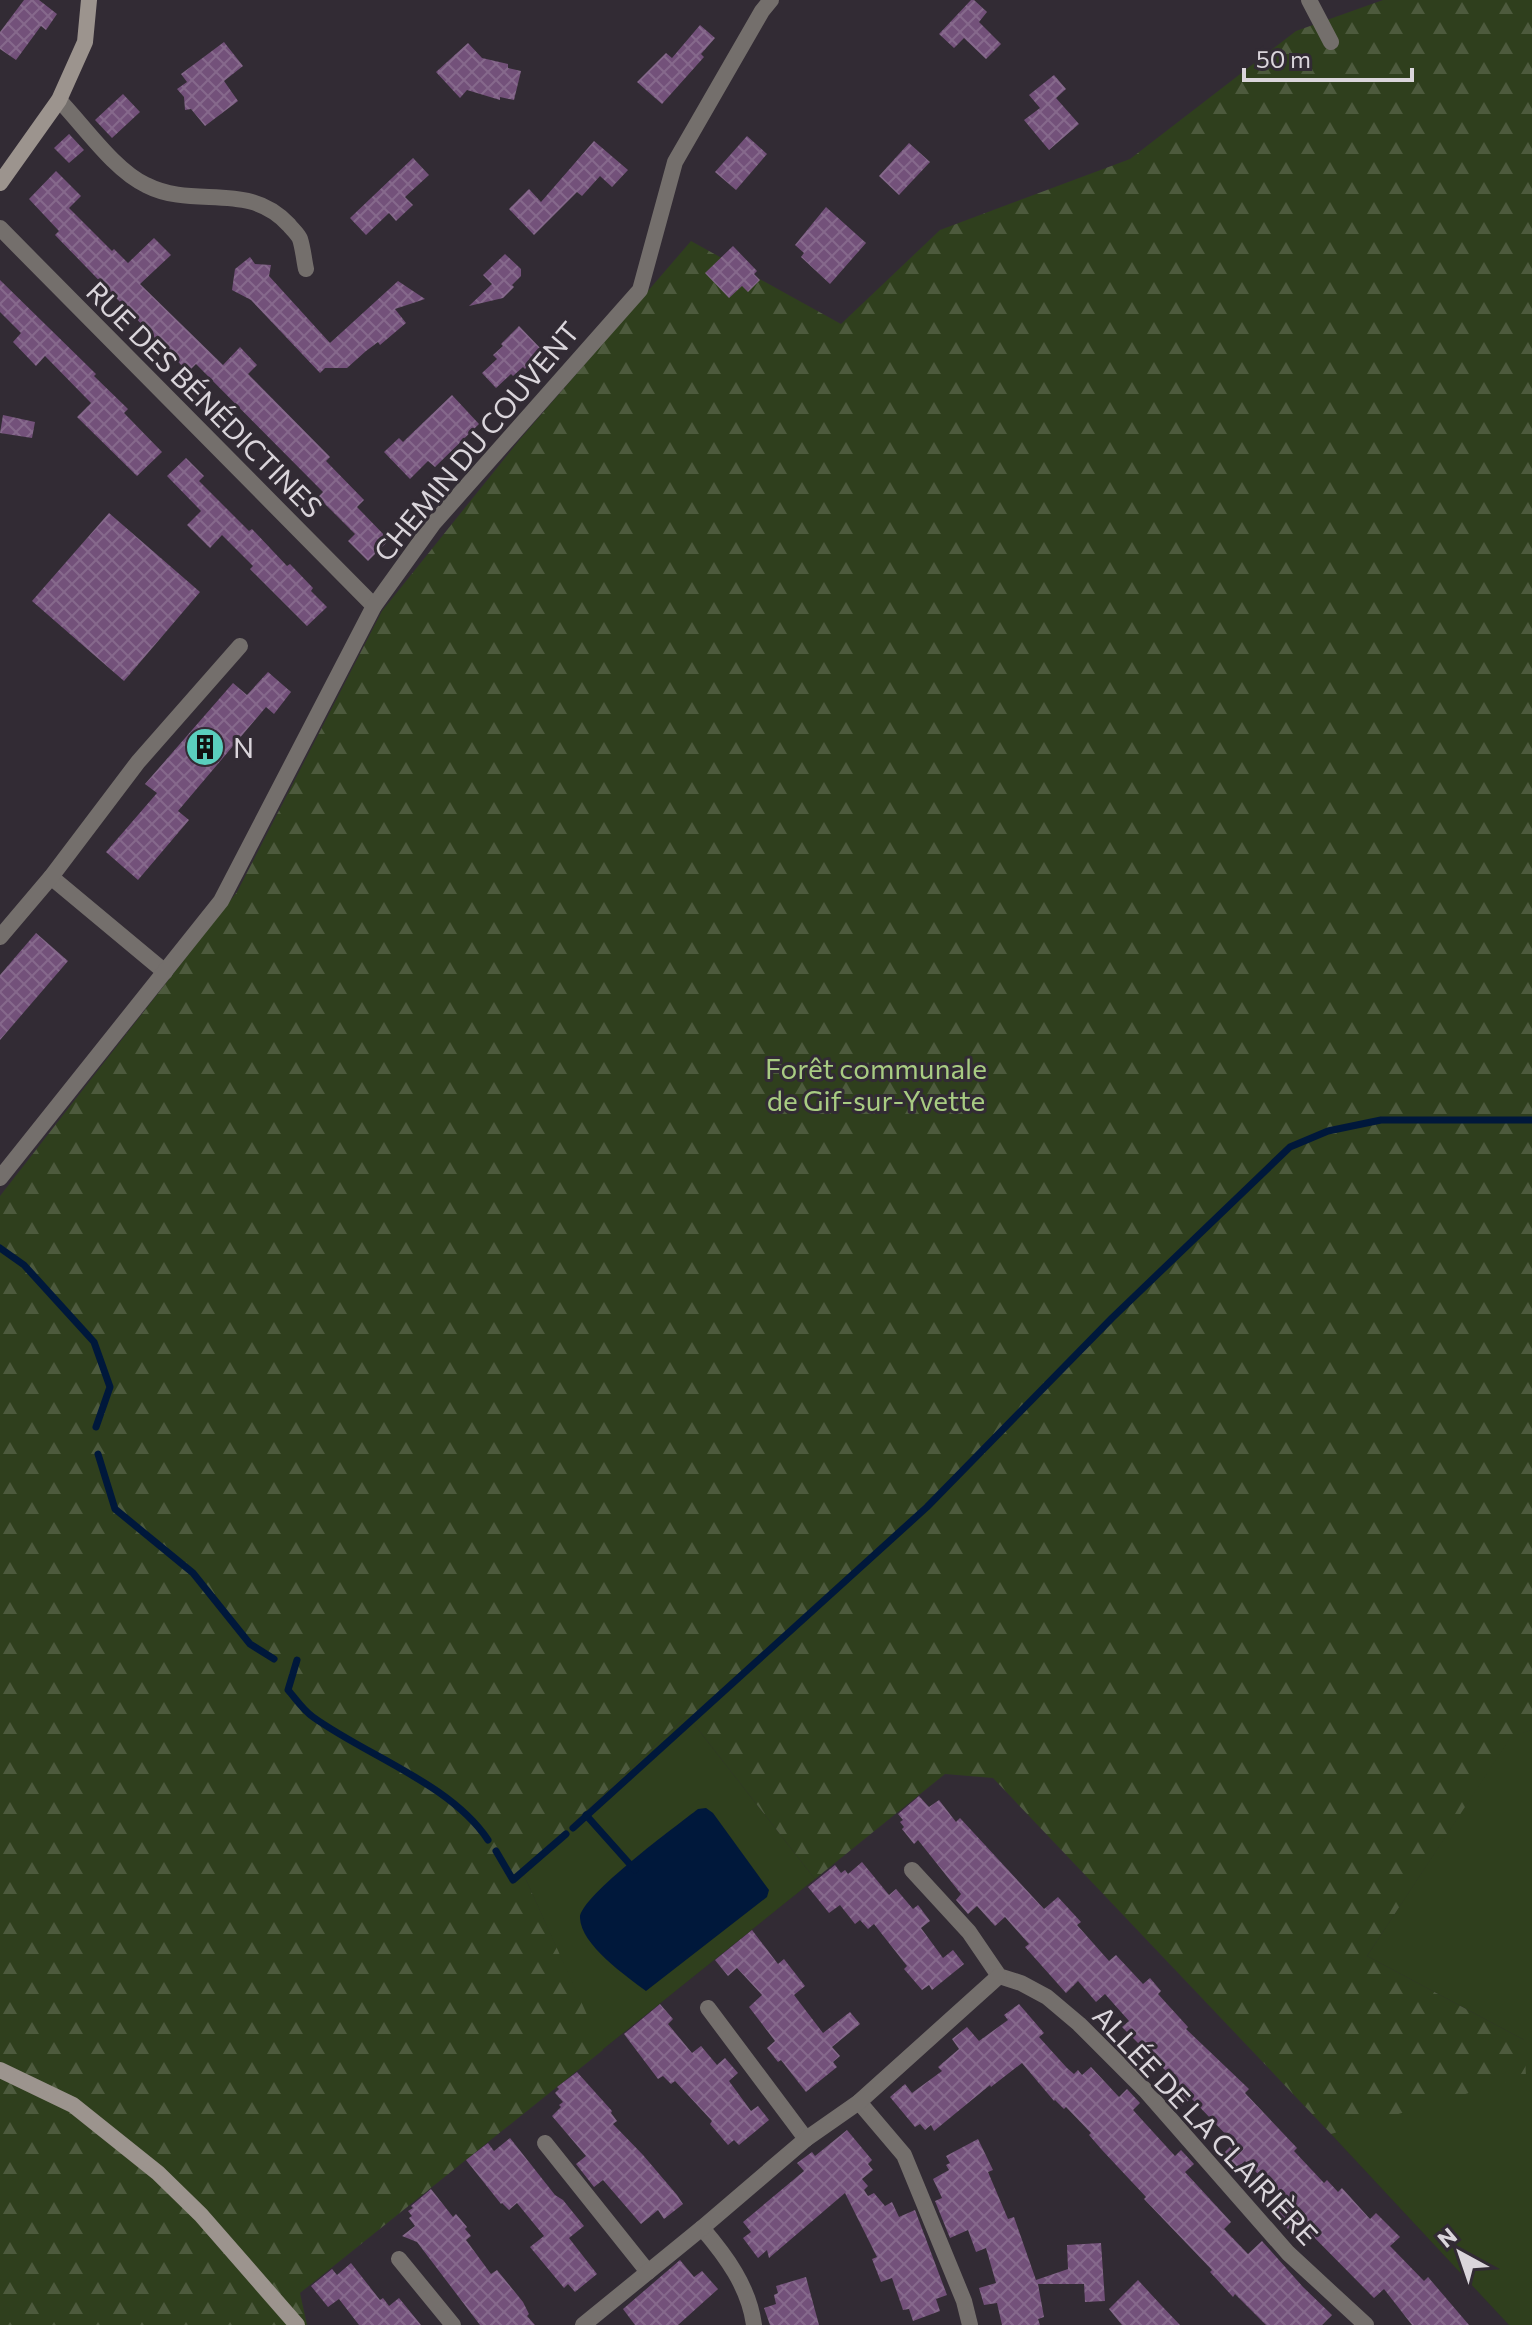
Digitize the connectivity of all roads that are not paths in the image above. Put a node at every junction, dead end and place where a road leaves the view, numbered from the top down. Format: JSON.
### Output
{"nodes":[{"id":1,"x":89,"y":0,"type":"edge"},
{"id":2,"x":771,"y":0,"type":"edge"},
{"id":3,"x":1309,"y":0,"type":"edge"},
{"id":4,"x":1331,"y":42,"type":"dead end"},
{"id":5,"x":59,"y":100,"type":"junction"},
{"id":6,"x":0,"y":183,"type":"edge"},
{"id":7,"x":0,"y":228,"type":"edge"},
{"id":8,"x":306,"y":269,"type":"dead end"},
{"id":9,"x":374,"y":606,"type":"junction"},
{"id":10,"x":240,"y":646,"type":"dead end"},
{"id":11,"x":51,"y":877,"type":"junction"},
{"id":12,"x":0,"y":937,"type":"edge"},
{"id":13,"x":165,"y":972,"type":"junction"},
{"id":14,"x":0,"y":1178,"type":"edge"},
{"id":15,"x":912,"y":1870,"type":"dead end"},
{"id":16,"x":999,"y":1976,"type":"junction"},
{"id":17,"x":708,"y":2008,"type":"dead end"},
{"id":18,"x":0,"y":2070,"type":"edge"},
{"id":19,"x":859,"y":2102,"type":"junction"},
{"id":20,"x":806,"y":2139,"type":"junction"},
{"id":21,"x":545,"y":2143,"type":"dead end"},
{"id":22,"x":702,"y":2228,"type":"junction"},
{"id":23,"x":399,"y":2259,"type":"dead end"},
{"id":24,"x":648,"y":2272,"type":"junction"},
{"id":25,"x":297,"y":2325,"type":"edge"},
{"id":26,"x":453,"y":2325,"type":"edge"},
{"id":27,"x":583,"y":2325,"type":"edge"},
{"id":28,"x":754,"y":2325,"type":"edge"},
{"id":29,"x":970,"y":2325,"type":"edge"},
{"id":30,"x":1366,"y":2325,"type":"edge"}],
"edges":[{"from":1,"to":5,"type":"street"},
{"from":2,"to":9,"type":"street","name":"CHEMIN DU COUVENT"},
{"from":3,"to":4,"type":"street"},
{"from":5,"to":6,"type":"street"},
{"from":5,"to":8,"type":"street"},
{"from":7,"to":9,"type":"street","name":"RUE DES BÉNÉDICTINES"},
{"from":9,"to":13,"type":"street","name":"CHEMIN DU COUVENT"},
{"from":10,"to":11,"type":"street"},
{"from":11,"to":12,"type":"street"},
{"from":11,"to":13,"type":"street"},
{"from":13,"to":14,"type":"street","name":"CHEMIN DU COUVENT"},
{"from":15,"to":16,"type":"street"},
{"from":16,"to":19,"type":"street"},
{"from":16,"to":30,"type":"street","name":"ALLÉE DE LA CLAIRIÈRE"},
{"from":17,"to":20,"type":"street"},
{"from":18,"to":25,"type":"street"},
{"from":19,"to":20,"type":"street"},
{"from":19,"to":29,"type":"street"},
{"from":20,"to":22,"type":"street"},
{"from":21,"to":24,"type":"street"},
{"from":22,"to":24,"type":"street"},
{"from":22,"to":28,"type":"street"},
{"from":23,"to":26,"type":"street"},
{"from":24,"to":27,"type":"street"}]}
